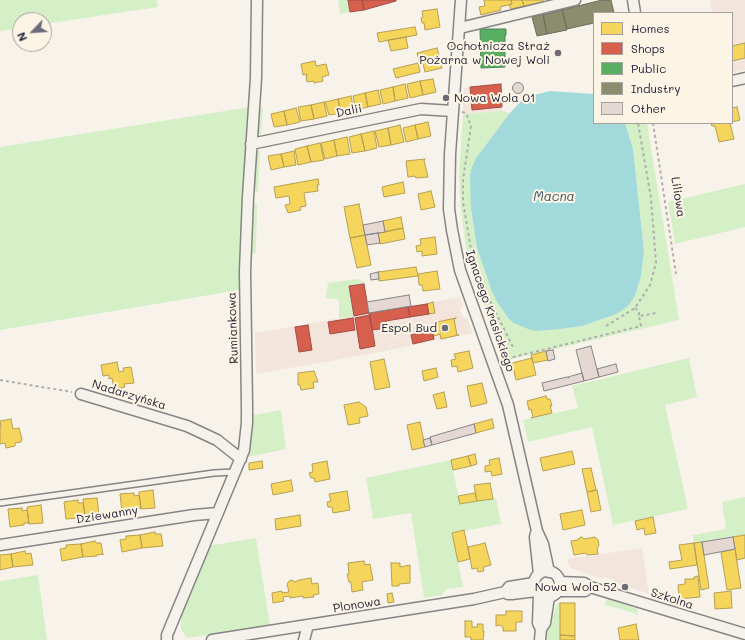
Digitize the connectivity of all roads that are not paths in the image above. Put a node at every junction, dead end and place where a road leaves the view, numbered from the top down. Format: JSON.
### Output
{"nodes":[{"id":1,"x":257,"y":0,"type":"edge"},
{"id":2,"x":461,"y":0,"type":"edge"},
{"id":3,"x":575,"y":0,"type":"edge"},
{"id":4,"x":633,"y":0,"type":"edge"},
{"id":5,"x":635,"y":12,"type":"edge"},
{"id":6,"x":460,"y":28,"type":"junction"},
{"id":7,"x":745,"y":78,"type":"edge"},
{"id":8,"x":733,"y":81,"type":"edge"},
{"id":9,"x":457,"y":112,"type":"junction"},
{"id":10,"x":251,"y":144,"type":"junction"},
{"id":11,"x":81,"y":394,"type":"road end"},
{"id":12,"x":241,"y":459,"type":"junction"},
{"id":13,"x":236,"y":472,"type":"junction"},
{"id":14,"x":0,"y":503,"type":"edge"},
{"id":15,"x":218,"y":513,"type":"junction"},
{"id":16,"x":536,"y":531,"type":"junction"},
{"id":17,"x":0,"y":544,"type":"edge"},
{"id":18,"x":549,"y":572,"type":"junction"},
{"id":19,"x":560,"y":586,"type":"junction"},
{"id":20,"x":540,"y":588,"type":"junction"},
{"id":21,"x":308,"y":625,"type":"junction"},
{"id":22,"x":745,"y":634,"type":"edge"},
{"id":23,"x":225,"y":639,"type":"edge"},
{"id":24,"x":167,"y":640,"type":"edge"},
{"id":25,"x":212,"y":640,"type":"edge"},
{"id":26,"x":304,"y":640,"type":"edge"},
{"id":27,"x":540,"y":640,"type":"edge"}],
"edges":[{"from":1,"to":10,"type":"street","name":"Rumiankowa"},
{"from":2,"to":6,"type":"street","name":"Ignacego Krasickiego"},
{"from":3,"to":6,"type":"street"},
{"from":4,"to":5,"type":"street"},
{"from":6,"to":9,"type":"street","name":"Ignacego Krasickiego"},
{"from":7,"to":8,"type":"street"},
{"from":9,"to":10,"type":"street","name":"Dalii"},
{"from":9,"to":16,"type":"street","name":"Ignacego Krasickiego"},
{"from":10,"to":12,"type":"street","name":"Rumiankowa"},
{"from":11,"to":12,"type":"street","name":"Nadarzyńska"},
{"from":12,"to":13,"type":"street","name":"Rumiankowa"},
{"from":13,"to":14,"type":"lane"},
{"from":13,"to":15,"type":"street","name":"Rumiankowa"},
{"from":15,"to":17,"type":"street","name":"Dziewanny"},
{"from":15,"to":24,"type":"street","name":"Rumiankowa"},
{"from":16,"to":18,"type":"street","name":"Ignacego Krasickiego"},
{"from":16,"to":20,"type":"street","name":"Ignacego Krasickiego"},
{"from":18,"to":19,"type":"street"},
{"from":18,"to":20,"type":"street","name":"Plonowa"},
{"from":19,"to":20,"type":"street"},
{"from":19,"to":22,"type":"street","name":"Szkolna"},
{"from":20,"to":21,"type":"street","name":"Plonowa"},
{"from":20,"to":27,"type":"street","name":"Ignacego Krasickiego"},
{"from":21,"to":23,"type":"street","name":"Plonowa"},
{"from":21,"to":26,"type":"street"},
{"from":23,"to":25,"type":"street","name":"Plonowa"}]}
